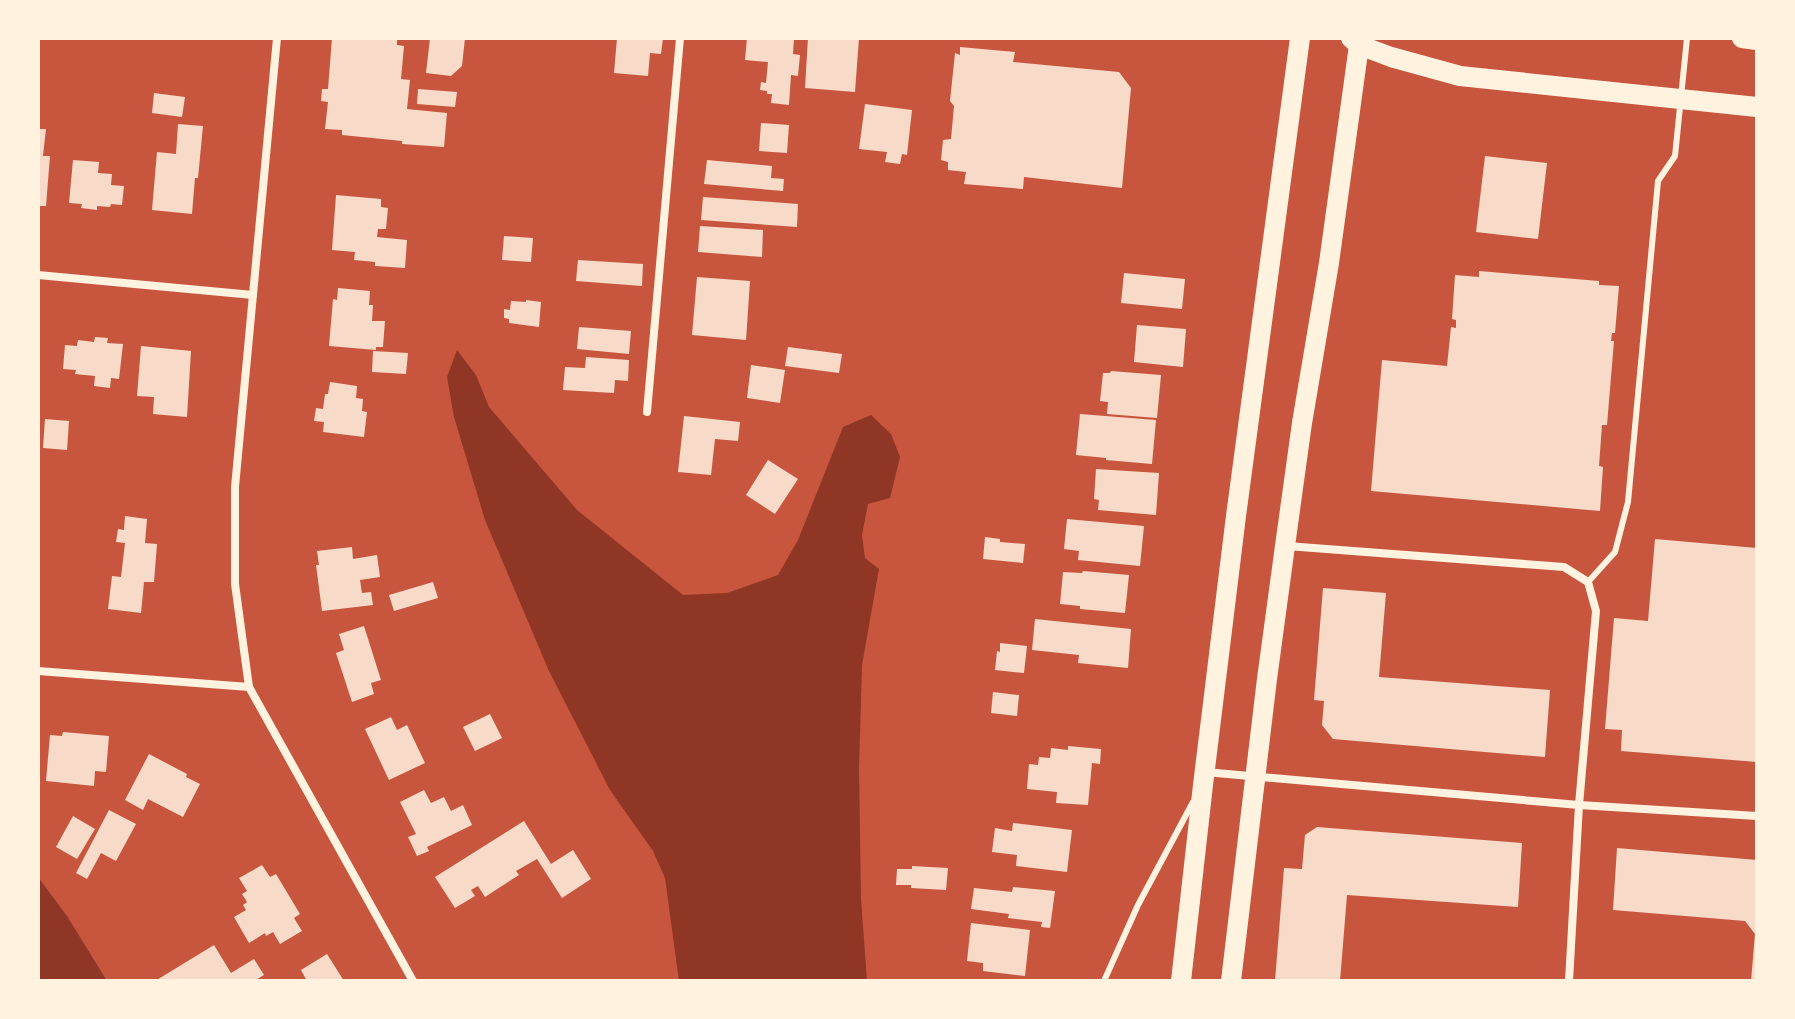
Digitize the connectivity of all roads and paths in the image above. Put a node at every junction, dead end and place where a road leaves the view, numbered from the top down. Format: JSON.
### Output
{"nodes":[{"id":1,"x":277,"y":38,"type":"edge"},
{"id":2,"x":680,"y":38,"type":"edge"},
{"id":3,"x":1300,"y":38,"type":"edge"},
{"id":4,"x":1687,"y":38,"type":"edge"},
{"id":5,"x":1742,"y":38,"type":"edge"},
{"id":6,"x":1357,"y":40,"type":"edge"},
{"id":7,"x":1757,"y":40,"type":"edge"},
{"id":8,"x":1680,"y":99,"type":"junction"},
{"id":9,"x":1757,"y":107,"type":"edge"},
{"id":10,"x":38,"y":275,"type":"edge"},
{"id":11,"x":253,"y":295,"type":"junction"},
{"id":12,"x":647,"y":412,"type":"dead end"},
{"id":13,"x":1285,"y":546,"type":"junction"},
{"id":14,"x":1588,"y":582,"type":"junction"},
{"id":15,"x":38,"y":671,"type":"edge"},
{"id":16,"x":249,"y":687,"type":"junction"},
{"id":17,"x":1255,"y":777,"type":"junction"},
{"id":18,"x":1204,"y":778,"type":"junction"},
{"id":19,"x":1579,"y":805,"type":"junction"},
{"id":20,"x":1757,"y":816,"type":"edge"},
{"id":21,"x":413,"y":981,"type":"edge"},
{"id":22,"x":1104,"y":981,"type":"edge"},
{"id":23,"x":1181,"y":981,"type":"edge"},
{"id":24,"x":1231,"y":981,"type":"edge"},
{"id":25,"x":1569,"y":981,"type":"edge"}],
"edges":[{"from":1,"to":11,"type":"street"},
{"from":2,"to":12,"type":"street"},
{"from":3,"to":18,"type":"main road"},
{"from":4,"to":8,"type":"lane"},
{"from":5,"to":7,"type":"main road"},
{"from":6,"to":8,"type":"main road"},
{"from":6,"to":13,"type":"main road"},
{"from":8,"to":9,"type":"main road"},
{"from":8,"to":14,"type":"lane"},
{"from":10,"to":11,"type":"street"},
{"from":11,"to":16,"type":"street"},
{"from":13,"to":14,"type":"street"},
{"from":13,"to":17,"type":"main road"},
{"from":14,"to":19,"type":"street"},
{"from":15,"to":16,"type":"street"},
{"from":16,"to":21,"type":"street"},
{"from":17,"to":18,"type":"street"},
{"from":17,"to":19,"type":"street"},
{"from":17,"to":24,"type":"main road"},
{"from":18,"to":22,"type":"lane"},
{"from":18,"to":23,"type":"main road"},
{"from":19,"to":20,"type":"street"},
{"from":19,"to":25,"type":"street"}]}
